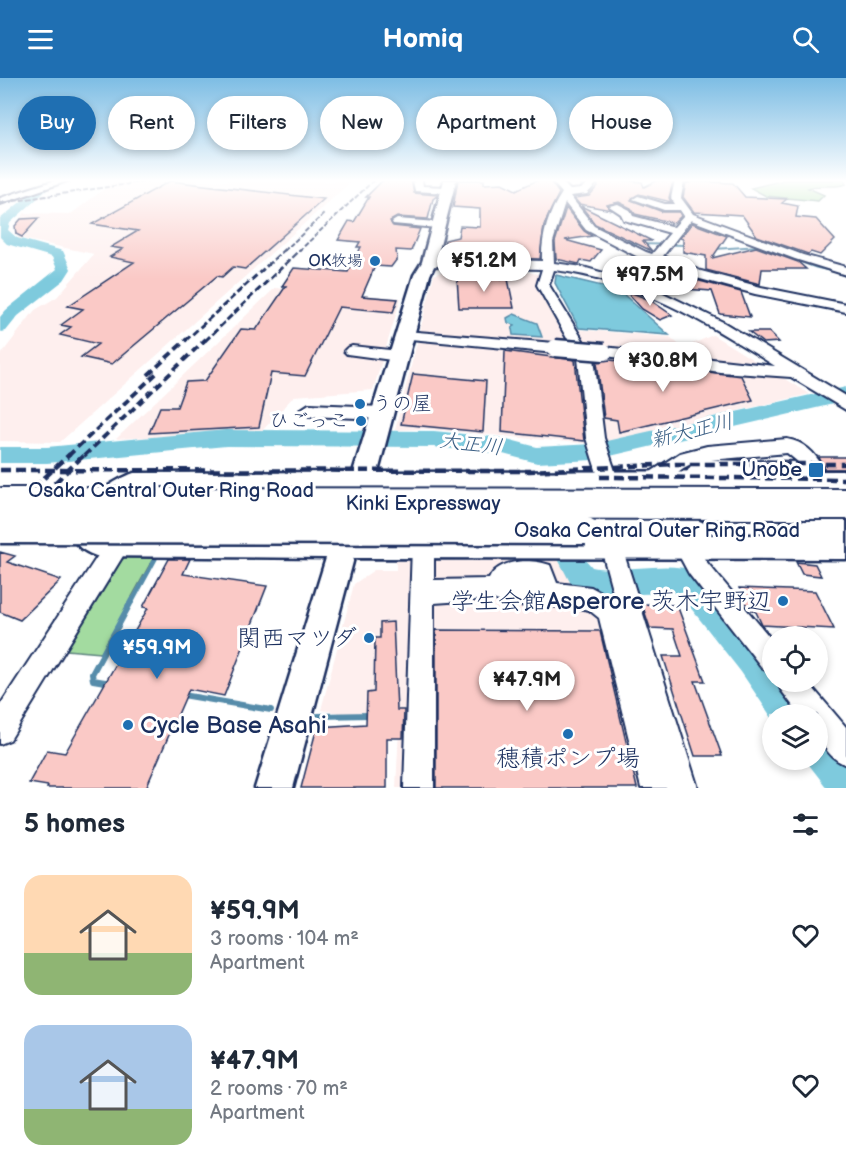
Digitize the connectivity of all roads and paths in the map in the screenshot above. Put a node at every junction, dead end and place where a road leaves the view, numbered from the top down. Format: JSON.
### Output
{"nodes":[{"id":1,"x":440,"y":213,"type":"edge"},
{"id":2,"x":559,"y":213,"type":"edge"},
{"id":3,"x":578,"y":213,"type":"edge"},
{"id":4,"x":626,"y":213,"type":"edge"},
{"id":5,"x":685,"y":213,"type":"edge"},
{"id":6,"x":691,"y":213,"type":"edge"},
{"id":7,"x":397,"y":222,"type":"dead end"},
{"id":8,"x":437,"y":225,"type":"junction"},
{"id":9,"x":669,"y":239,"type":"junction"},
{"id":10,"x":655,"y":258,"type":"junction"},
{"id":11,"x":429,"y":262,"type":"junction"},
{"id":12,"x":547,"y":265,"type":"junction"},
{"id":13,"x":846,"y":271,"type":"edge"},
{"id":14,"x":650,"y":292,"type":"junction"},
{"id":15,"x":846,"y":308,"type":"edge"},
{"id":16,"x":405,"y":335,"type":"junction"},
{"id":17,"x":352,"y":351,"type":"dead end"},
{"id":18,"x":399,"y":356,"type":"junction"},
{"id":19,"x":793,"y":372,"type":"junction"},
{"id":20,"x":846,"y":404,"type":"edge"},
{"id":21,"x":309,"y":410,"type":"dead end"},
{"id":22,"x":380,"y":421,"type":"junction"},
{"id":23,"x":607,"y":473,"type":"junction"},
{"id":24,"x":846,"y":481,"type":"edge"},
{"id":25,"x":362,"y":482,"type":"junction"},
{"id":26,"x":526,"y":482,"type":"junction"},
{"id":27,"x":710,"y":482,"type":"junction"},
{"id":28,"x":650,"y":483,"type":"junction"},
{"id":29,"x":575,"y":488,"type":"junction"},
{"id":30,"x":0,"y":490,"type":"edge"},
{"id":31,"x":846,"y":494,"type":"edge"},
{"id":32,"x":0,"y":503,"type":"edge"},
{"id":33,"x":846,"y":504,"type":"edge"},
{"id":34,"x":0,"y":517,"type":"edge"},
{"id":35,"x":846,"y":518,"type":"edge"},
{"id":36,"x":0,"y":530,"type":"edge"},
{"id":37,"x":846,"y":531,"type":"edge"},
{"id":38,"x":574,"y":542,"type":"junction"},
{"id":39,"x":118,"y":544,"type":"junction"},
{"id":40,"x":423,"y":545,"type":"junction"},
{"id":41,"x":345,"y":546,"type":"junction"},
{"id":42,"x":685,"y":546,"type":"junction"},
{"id":43,"x":846,"y":547,"type":"edge"},
{"id":44,"x":527,"y":548,"type":"junction"},
{"id":45,"x":619,"y":570,"type":"junction"},
{"id":46,"x":488,"y":590,"type":"dead end"},
{"id":47,"x":422,"y":592,"type":"junction"},
{"id":48,"x":549,"y":594,"type":"dead end"},
{"id":49,"x":762,"y":648,"type":"edge"},
{"id":50,"x":799,"y":692,"type":"edge"},
{"id":51,"x":808,"y":704,"type":"edge"},
{"id":52,"x":828,"y":728,"type":"edge"},
{"id":53,"x":0,"y":730,"type":"edge"},
{"id":54,"x":846,"y":750,"type":"edge"},
{"id":55,"x":274,"y":788,"type":"edge"},
{"id":56,"x":419,"y":788,"type":"edge"},
{"id":57,"x":656,"y":788,"type":"edge"},
{"id":58,"x":683,"y":788,"type":"edge"}],
"edges":[{"from":1,"to":8,"type":"main road"},
{"from":2,"to":12,"type":"street"},
{"from":3,"to":10,"type":"street"},
{"from":4,"to":9,"type":"street"},
{"from":5,"to":9,"type":"street"},
{"from":6,"to":13,"type":"street"},
{"from":7,"to":8,"type":"street"},
{"from":8,"to":11,"type":"main road"},
{"from":9,"to":10,"type":"street"},
{"from":10,"to":14,"type":"street"},
{"from":10,"to":15,"type":"street"},
{"from":11,"to":12,"type":"street"},
{"from":11,"to":16,"type":"main road"},
{"from":12,"to":14,"type":"street"},
{"from":12,"to":23,"type":"street"},
{"from":14,"to":19,"type":"street"},
{"from":16,"to":18,"type":"main road"},
{"from":16,"to":19,"type":"street","bridge":true},
{"from":17,"to":18,"type":"street"},
{"from":18,"to":22,"type":"main road"},
{"from":19,"to":20,"type":"street"},
{"from":21,"to":22,"type":"street"},
{"from":22,"to":25,"type":"main road"},
{"from":23,"to":28,"type":"main road"},
{"from":23,"to":29,"type":"main road"},
{"from":24,"to":27,"type":"main road"},
{"from":25,"to":26,"type":"main road"},
{"from":25,"to":39,"type":"main road"},
{"from":25,"to":41,"type":"main road"},
{"from":26,"to":29,"type":"main road"},
{"from":26,"to":44,"type":"main road"},
{"from":27,"to":28,"type":"main road"},
{"from":27,"to":28,"type":"street"},
{"from":29,"to":30,"type":"main road","name":"Osaka Central Outer Ring Road"},
{"from":29,"to":31,"type":"main road","name":"Osaka Central Outer Ring Road"},
{"from":32,"to":33,"type":"highway","name":"Kinki Expressway","bridge":true},
{"from":34,"to":35,"type":"highway","name":"Kinki Expressway"},
{"from":36,"to":38,"type":"main road","name":"Osaka Central Outer Ring Road","bridge":true},
{"from":37,"to":38,"type":"main road","name":"Osaka Central Outer Ring Road"},
{"from":38,"to":44,"type":"main road"},
{"from":38,"to":45,"type":"main road"},
{"from":39,"to":41,"type":"main road"},
{"from":39,"to":53,"type":"street"},
{"from":40,"to":41,"type":"main road"},
{"from":40,"to":44,"type":"main road"},
{"from":40,"to":47,"type":"street"},
{"from":41,"to":55,"type":"main road"},
{"from":42,"to":43,"type":"main road"},
{"from":42,"to":45,"type":"main road"},
{"from":42,"to":49,"type":"street"},
{"from":45,"to":58,"type":"street"},
{"from":46,"to":47,"type":"street"},
{"from":47,"to":56,"type":"street"},
{"from":48,"to":57,"type":"street"},
{"from":50,"to":51,"type":"street"},
{"from":52,"to":54,"type":"street"}]}
